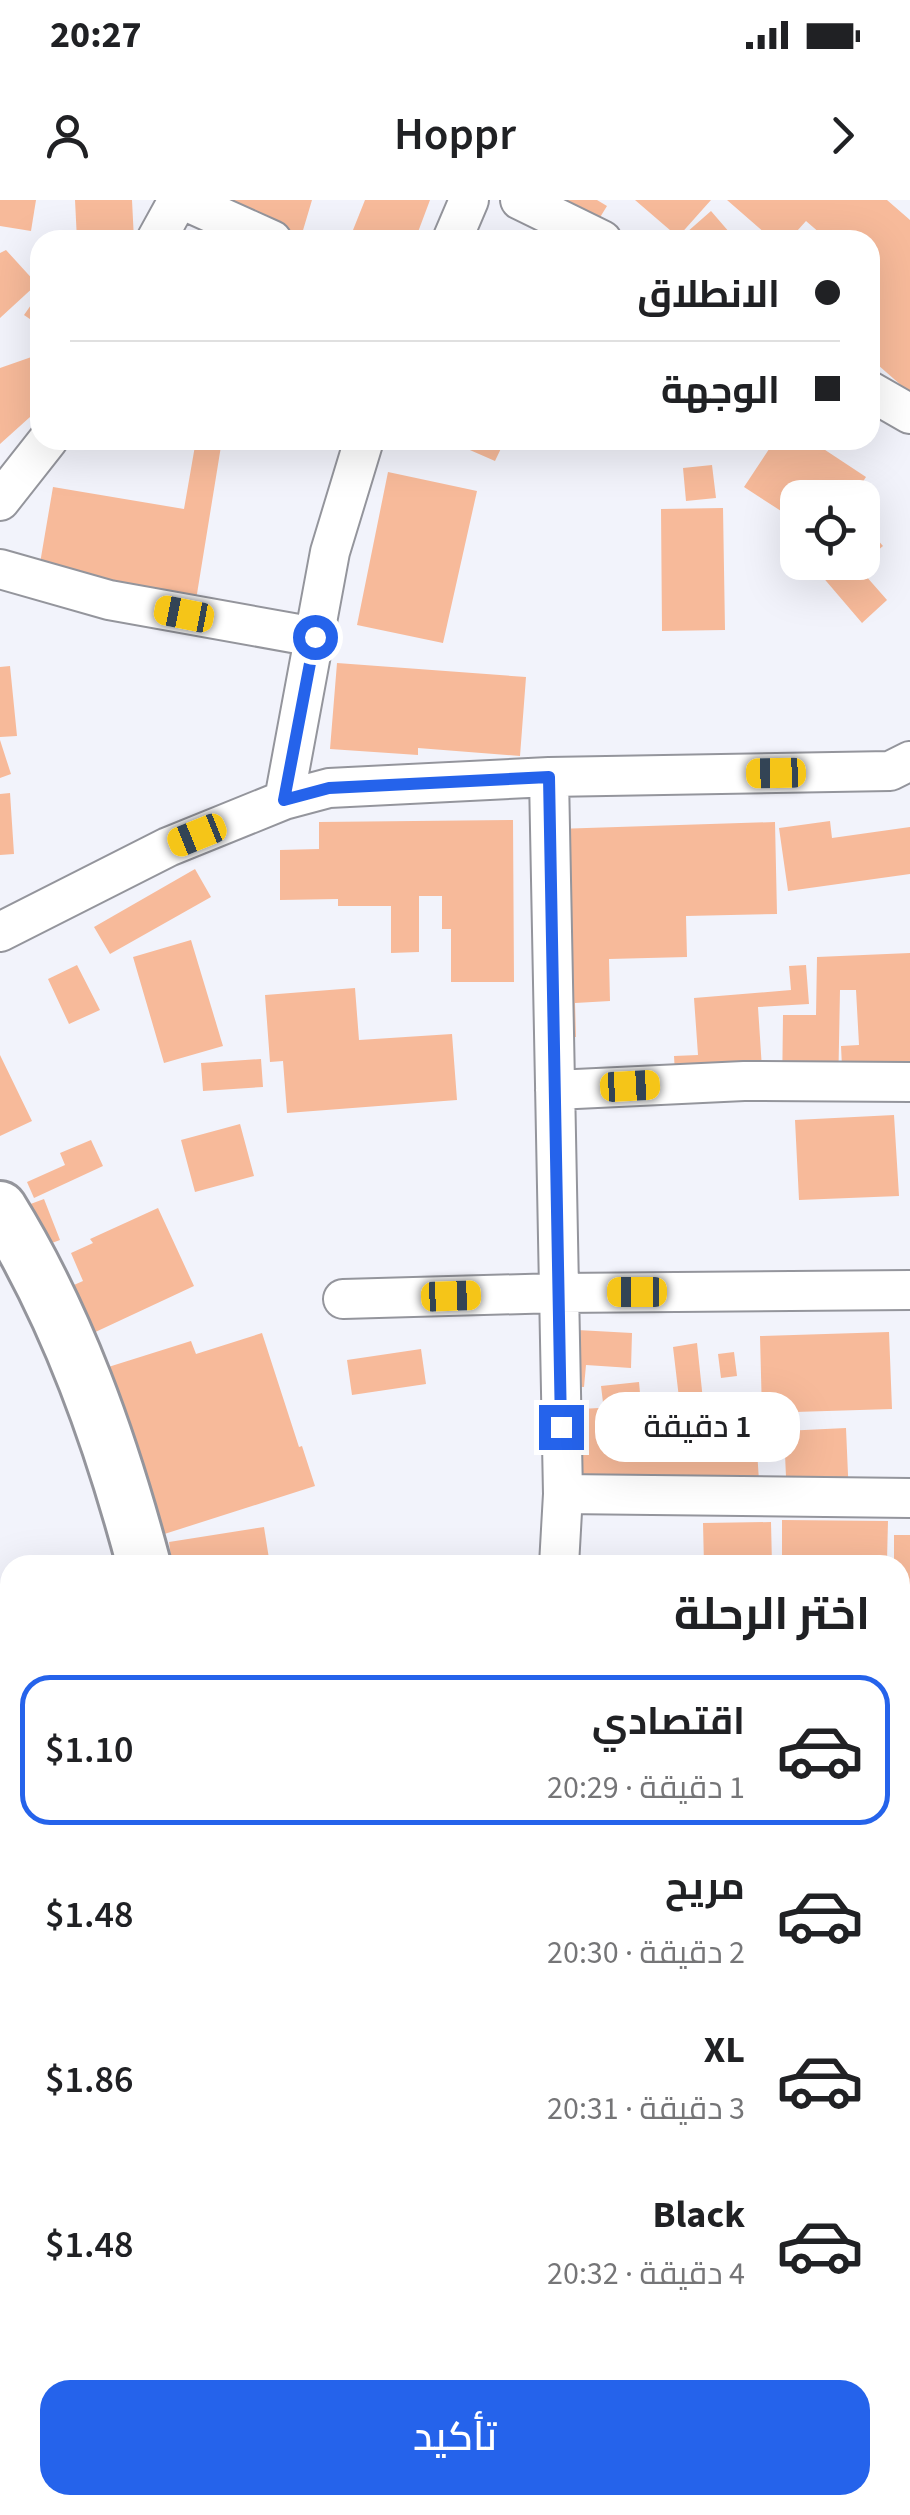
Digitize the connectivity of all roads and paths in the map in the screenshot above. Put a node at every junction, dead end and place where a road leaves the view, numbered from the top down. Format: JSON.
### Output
{"nodes":[{"id":1,"x":180,"y":200,"type":"edge"},
{"id":2,"x":470,"y":200,"type":"edge"},
{"id":3,"x":520,"y":200,"type":"edge"},
{"id":4,"x":162,"y":230,"type":"edge"},
{"id":5,"x":249,"y":230,"type":"edge"},
{"id":6,"x":456,"y":230,"type":"edge"},
{"id":7,"x":582,"y":230,"type":"edge"},
{"id":8,"x":880,"y":397,"type":"edge"},
{"id":9,"x":910,"y":414,"type":"edge"},
{"id":10,"x":40,"y":450,"type":"edge"},
{"id":11,"x":361,"y":450,"type":"edge"},
{"id":12,"x":0,"y":500,"type":"edge"},
{"id":13,"x":0,"y":568,"type":"edge"},
{"id":14,"x":315,"y":637,"type":"junction"},
{"id":15,"x":910,"y":762,"type":"edge"},
{"id":16,"x":549,"y":777,"type":"junction"},
{"id":17,"x":284,"y":800,"type":"junction"},
{"id":18,"x":0,"y":932,"type":"edge"},
{"id":19,"x":910,"y":1082,"type":"edge"},
{"id":20,"x":555,"y":1090,"type":"junction"},
{"id":21,"x":0,"y":1208,"type":"edge"},
{"id":22,"x":910,"y":1290,"type":"edge"},
{"id":23,"x":559,"y":1293,"type":"junction"},
{"id":24,"x":343,"y":1299,"type":"dead end"},
{"id":25,"x":562,"y":1494,"type":"junction"},
{"id":26,"x":910,"y":1498,"type":"edge"},
{"id":27,"x":141,"y":1555,"type":"edge"},
{"id":28,"x":559,"y":1555,"type":"edge"}],
"edges":[{"from":1,"to":4,"type":"street"},
{"from":1,"to":5,"type":"street"},
{"from":2,"to":6,"type":"street"},
{"from":3,"to":7,"type":"street"},
{"from":8,"to":9,"type":"street"},
{"from":10,"to":12,"type":"street"},
{"from":11,"to":14,"type":"street"},
{"from":13,"to":14,"type":"street"},
{"from":14,"to":17,"type":"street"},
{"from":15,"to":16,"type":"street"},
{"from":16,"to":17,"type":"street"},
{"from":16,"to":20,"type":"street"},
{"from":17,"to":18,"type":"street"},
{"from":19,"to":20,"type":"street"},
{"from":20,"to":23,"type":"street"},
{"from":21,"to":27,"type":"main road"},
{"from":22,"to":23,"type":"street"},
{"from":23,"to":24,"type":"street"},
{"from":23,"to":25,"type":"street"},
{"from":25,"to":26,"type":"street"},
{"from":25,"to":28,"type":"street"}]}
